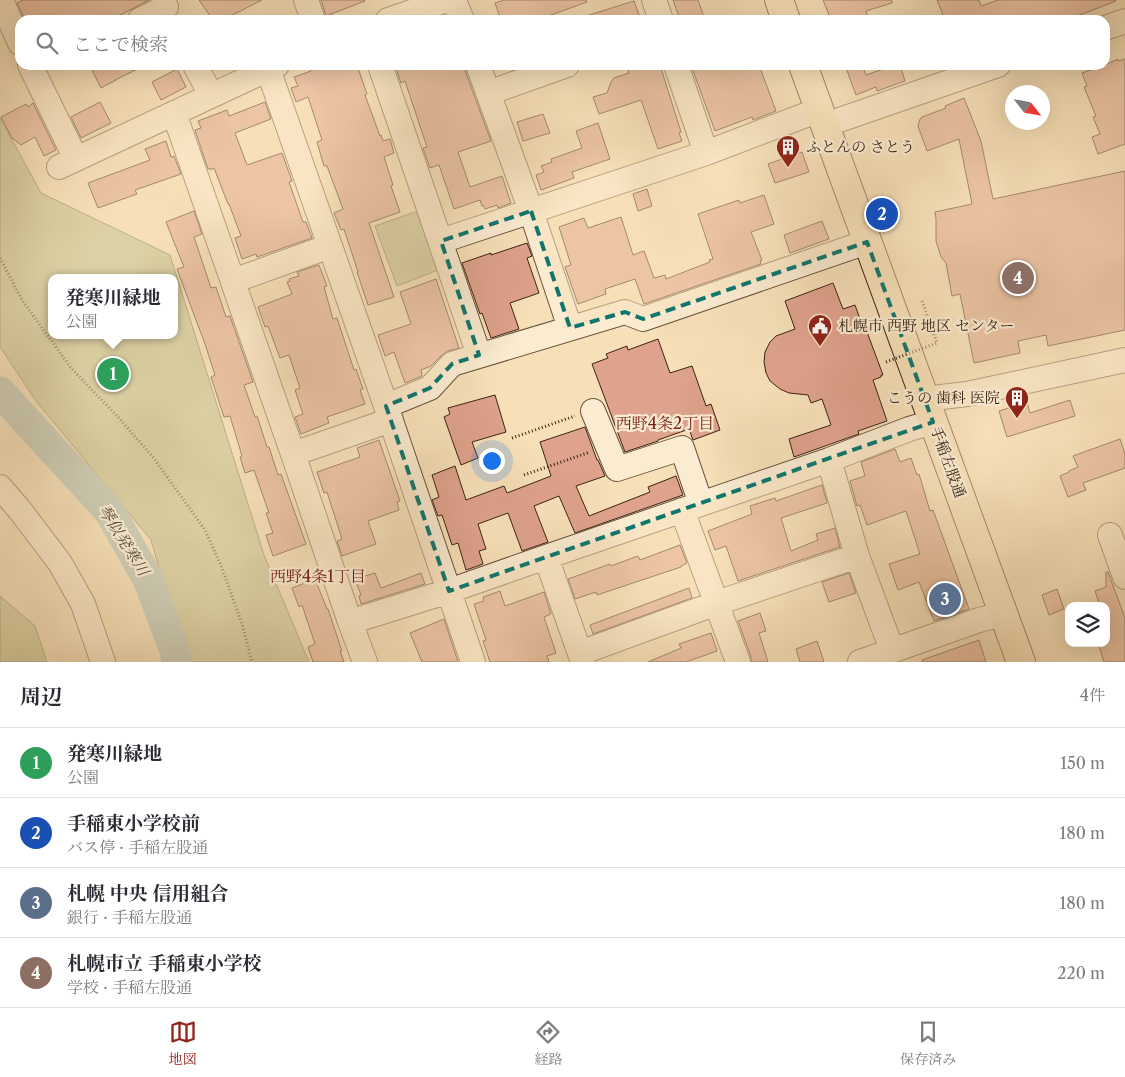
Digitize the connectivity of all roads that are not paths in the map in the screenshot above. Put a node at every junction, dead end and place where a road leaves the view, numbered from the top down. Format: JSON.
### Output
{"nodes":[{"id":1,"x":1,"y":0,"type":"edge"},
{"id":2,"x":306,"y":0,"type":"edge"},
{"id":3,"x":446,"y":0,"type":"edge"},
{"id":4,"x":454,"y":0,"type":"edge"},
{"id":5,"x":654,"y":0,"type":"edge"},
{"id":6,"x":779,"y":0,"type":"edge"},
{"id":7,"x":167,"y":9,"type":"edge"},
{"id":8,"x":152,"y":15,"type":"edge"},
{"id":9,"x":311,"y":15,"type":"edge"},
{"id":10,"x":402,"y":15,"type":"edge"},
{"id":11,"x":460,"y":15,"type":"edge"},
{"id":12,"x":659,"y":15,"type":"edge"},
{"id":13,"x":784,"y":15,"type":"edge"},
{"id":14,"x":1125,"y":21,"type":"edge"},
{"id":15,"x":1110,"y":26,"type":"edge"},
{"id":16,"x":15,"y":31,"type":"edge"},
{"id":17,"x":40,"y":70,"type":"edge"},
{"id":18,"x":198,"y":70,"type":"edge"},
{"id":19,"x":266,"y":70,"type":"edge"},
{"id":20,"x":274,"y":70,"type":"edge"},
{"id":21,"x":382,"y":70,"type":"edge"},
{"id":22,"x":480,"y":70,"type":"edge"},
{"id":23,"x":553,"y":70,"type":"edge"},
{"id":24,"x":678,"y":70,"type":"edge"},
{"id":25,"x":805,"y":70,"type":"edge"},
{"id":26,"x":981,"y":70,"type":"edge"},
{"id":27,"x":488,"y":93,"type":"junction"},
{"id":28,"x":211,"y":95,"type":"junction"},
{"id":29,"x":174,"y":112,"type":"junction"},
{"id":30,"x":822,"y":118,"type":"junction"},
{"id":31,"x":706,"y":153,"type":"junction"},
{"id":32,"x":531,"y":211,"type":"junction"},
{"id":33,"x":441,"y":241,"type":"junction"},
{"id":34,"x":867,"y":242,"type":"junction"},
{"id":35,"x":330,"y":246,"type":"junction"},
{"id":36,"x":233,"y":281,"type":"junction"},
{"id":37,"x":570,"y":328,"type":"junction"},
{"id":38,"x":479,"y":355,"type":"junction"},
{"id":39,"x":1125,"y":360,"type":"edge"},
{"id":40,"x":593,"y":411,"type":"road end"},
{"id":41,"x":929,"y":411,"type":"junction"},
{"id":42,"x":388,"y":413,"type":"junction"},
{"id":43,"x":293,"y":454,"type":"junction"},
{"id":44,"x":829,"y":460,"type":"junction"},
{"id":45,"x":0,"y":487,"type":"edge"},
{"id":46,"x":692,"y":507,"type":"junction"},
{"id":47,"x":1110,"y":535,"type":"dead end"},
{"id":48,"x":857,"y":556,"type":"junction"},
{"id":49,"x":546,"y":557,"type":"junction"},
{"id":50,"x":1125,"y":575,"type":"edge"},
{"id":51,"x":449,"y":591,"type":"junction"},
{"id":52,"x":716,"y":604,"type":"junction"},
{"id":53,"x":1003,"y":614,"type":"junction"},
{"id":54,"x":350,"y":622,"type":"junction"},
{"id":55,"x":892,"y":650,"type":"junction"},
{"id":56,"x":581,"y":658,"type":"edge"},
{"id":57,"x":103,"y":662,"type":"edge"},
{"id":58,"x":365,"y":662,"type":"edge"},
{"id":59,"x":473,"y":662,"type":"edge"},
{"id":60,"x":738,"y":662,"type":"edge"},
{"id":61,"x":860,"y":662,"type":"edge"},
{"id":62,"x":1021,"y":662,"type":"edge"}],
"edges":[{"from":1,"to":16,"type":"street"},
{"from":2,"to":9,"type":"street"},
{"from":3,"to":10,"type":"street"},
{"from":4,"to":11,"type":"street"},
{"from":5,"to":12,"type":"street"},
{"from":6,"to":13,"type":"main road"},
{"from":7,"to":8,"type":"street"},
{"from":14,"to":15,"type":"street"},
{"from":17,"to":29,"type":"street"},
{"from":18,"to":28,"type":"street"},
{"from":19,"to":28,"type":"street"},
{"from":20,"to":35,"type":"street"},
{"from":21,"to":33,"type":"street"},
{"from":22,"to":27,"type":"street"},
{"from":23,"to":27,"type":"street"},
{"from":24,"to":31,"type":"street"},
{"from":25,"to":30,"type":"main road","name":"手稲左股通"},
{"from":26,"to":30,"type":"street"},
{"from":27,"to":32,"type":"street"},
{"from":28,"to":29,"type":"street"},
{"from":29,"to":36,"type":"street"},
{"from":30,"to":31,"type":"street"},
{"from":30,"to":34,"type":"main road","name":"手稲左股通"},
{"from":31,"to":32,"type":"street"},
{"from":32,"to":33,"type":"street"},
{"from":32,"to":37,"type":"street"},
{"from":33,"to":38,"type":"street"},
{"from":34,"to":37,"type":"street"},
{"from":34,"to":41,"type":"main road","name":"手稲左股通"},
{"from":35,"to":36,"type":"street"},
{"from":35,"to":42,"type":"street"},
{"from":36,"to":43,"type":"street"},
{"from":37,"to":38,"type":"street"},
{"from":38,"to":42,"type":"street"},
{"from":39,"to":41,"type":"street"},
{"from":40,"to":46,"type":"street"},
{"from":41,"to":44,"type":"street"},
{"from":41,"to":53,"type":"main road","name":"手稲左股通"},
{"from":42,"to":43,"type":"street"},
{"from":42,"to":51,"type":"street"},
{"from":43,"to":54,"type":"street"},
{"from":44,"to":46,"type":"street"},
{"from":44,"to":48,"type":"street"},
{"from":45,"to":57,"type":"street"},
{"from":46,"to":49,"type":"street"},
{"from":46,"to":52,"type":"street"},
{"from":47,"to":50,"type":"street"},
{"from":48,"to":52,"type":"street"},
{"from":48,"to":55,"type":"street"},
{"from":49,"to":51,"type":"street"},
{"from":49,"to":56,"type":"street"},
{"from":51,"to":54,"type":"street"},
{"from":51,"to":59,"type":"street"},
{"from":52,"to":56,"type":"street"},
{"from":52,"to":60,"type":"street"},
{"from":53,"to":55,"type":"street"},
{"from":53,"to":62,"type":"main road","name":"手稲左股通"},
{"from":54,"to":58,"type":"street"},
{"from":55,"to":61,"type":"street"}]}
